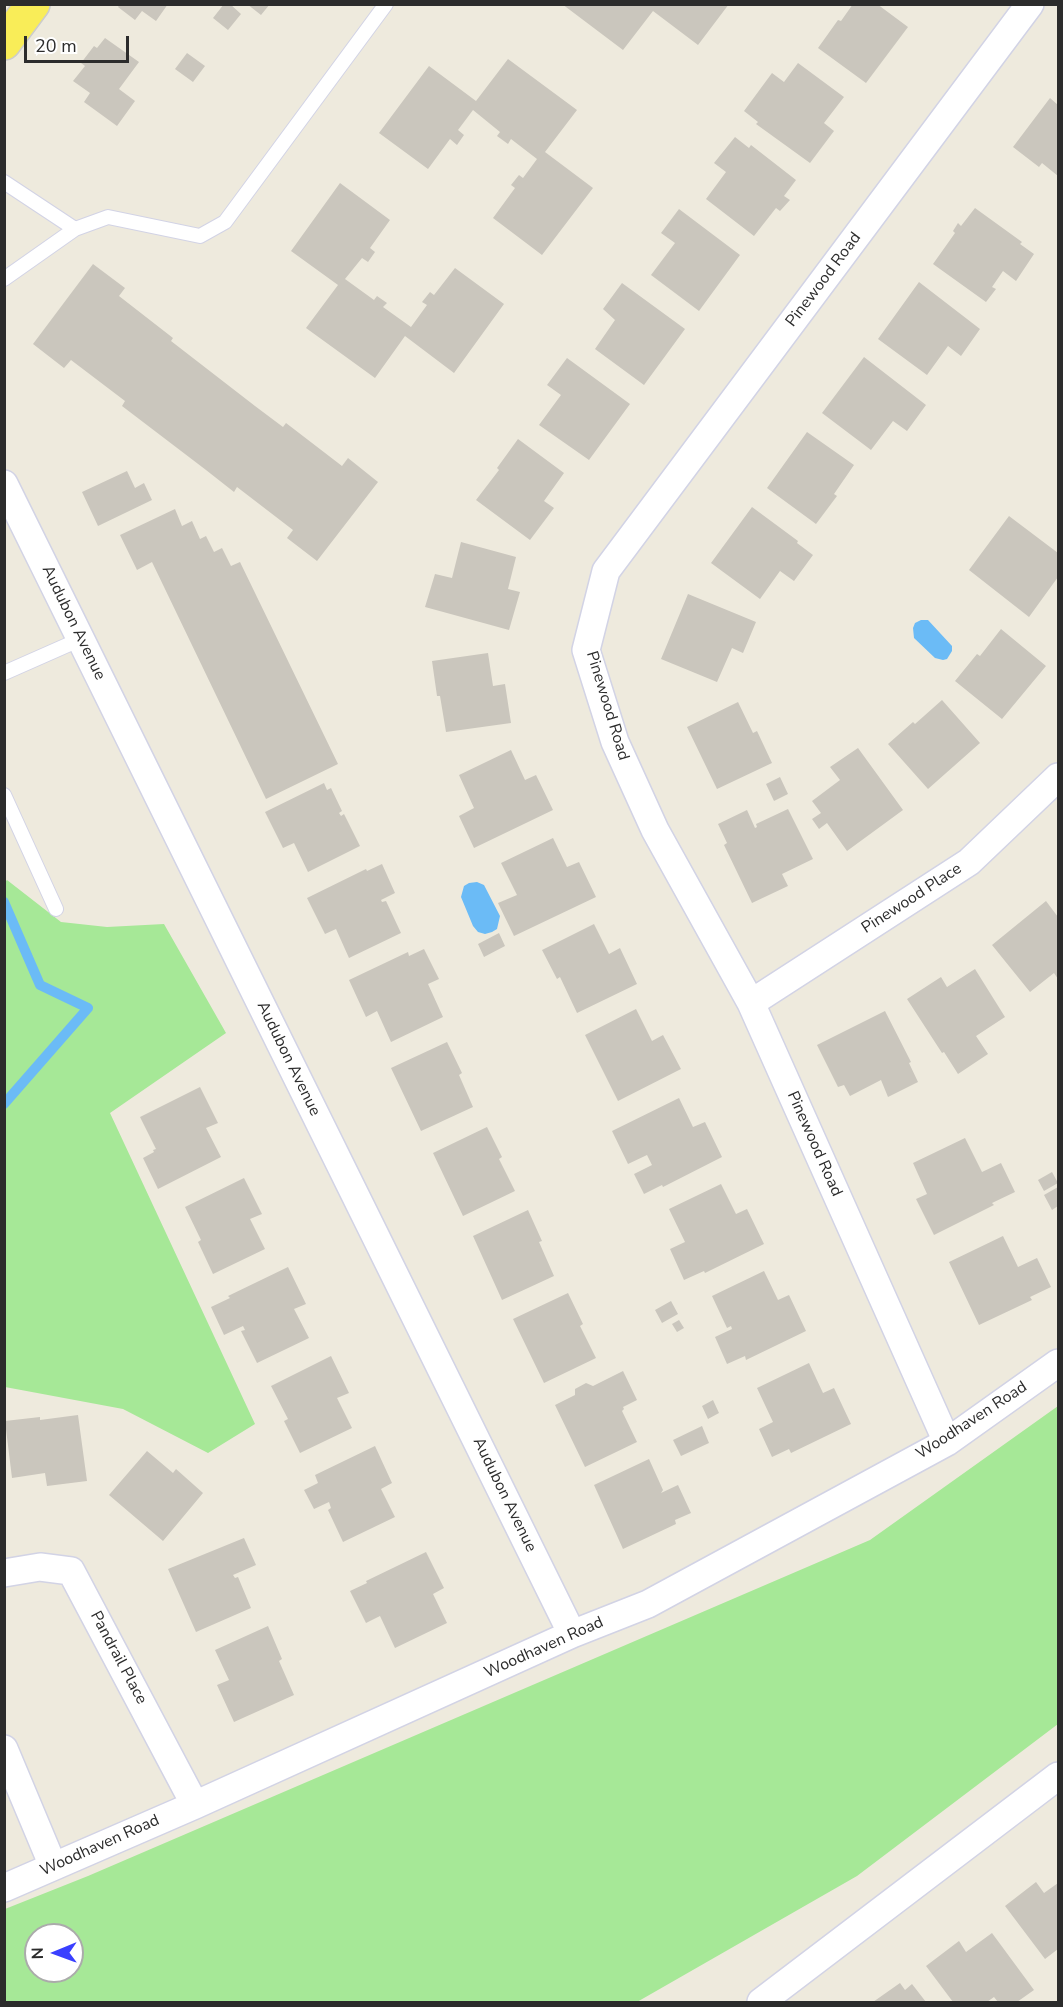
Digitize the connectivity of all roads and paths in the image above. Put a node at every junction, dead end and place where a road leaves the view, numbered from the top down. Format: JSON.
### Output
{"nodes":[{"id":1,"x":33,"y":4,"type":"edge"},
{"id":2,"x":386,"y":4,"type":"edge"},
{"id":3,"x":1030,"y":4,"type":"edge"},
{"id":4,"x":4,"y":44,"type":"edge"},
{"id":5,"x":4,"y":182,"type":"edge"},
{"id":6,"x":75,"y":229,"type":"junction"},
{"id":7,"x":4,"y":279,"type":"edge"},
{"id":8,"x":4,"y":484,"type":"edge"},
{"id":9,"x":81,"y":639,"type":"junction"},
{"id":10,"x":4,"y":673,"type":"edge"},
{"id":11,"x":1059,"y":777,"type":"edge"},
{"id":12,"x":4,"y":795,"type":"edge"},
{"id":13,"x":56,"y":909,"type":"dead end"},
{"id":14,"x":751,"y":1003,"type":"junction"},
{"id":15,"x":1059,"y":1363,"type":"edge"},
{"id":16,"x":947,"y":1442,"type":"junction"},
{"id":17,"x":4,"y":1573,"type":"edge"},
{"id":18,"x":573,"y":1635,"type":"junction"},
{"id":19,"x":4,"y":1749,"type":"edge"},
{"id":20,"x":1059,"y":1776,"type":"edge"},
{"id":21,"x":195,"y":1805,"type":"junction"},
{"id":22,"x":53,"y":1866,"type":"junction"},
{"id":23,"x":4,"y":1888,"type":"edge"},
{"id":24,"x":761,"y":2002,"type":"edge"}],
"edges":[{"from":1,"to":4,"type":"main road"},
{"from":2,"to":6,"type":"lane"},
{"from":3,"to":14,"type":"street","name":"Pinewood Road"},
{"from":5,"to":6,"type":"lane"},
{"from":6,"to":7,"type":"lane"},
{"from":8,"to":9,"type":"street","name":"Audubon Avenue"},
{"from":9,"to":10,"type":"lane"},
{"from":9,"to":18,"type":"street","name":"Audubon Avenue"},
{"from":11,"to":14,"type":"street","name":"Pinewood Place"},
{"from":12,"to":13,"type":"lane"},
{"from":14,"to":16,"type":"street","name":"Pinewood Road"},
{"from":15,"to":16,"type":"street","name":"Woodhaven Road"},
{"from":16,"to":18,"type":"street","name":"Woodhaven Road"},
{"from":17,"to":21,"type":"street","name":"Pandrail Place"},
{"from":18,"to":21,"type":"street","name":"Woodhaven Road"},
{"from":19,"to":22,"type":"street"},
{"from":20,"to":24,"type":"street"},
{"from":21,"to":22,"type":"street","name":"Woodhaven Road"},
{"from":22,"to":23,"type":"street","name":"Woodhaven Road"}]}
